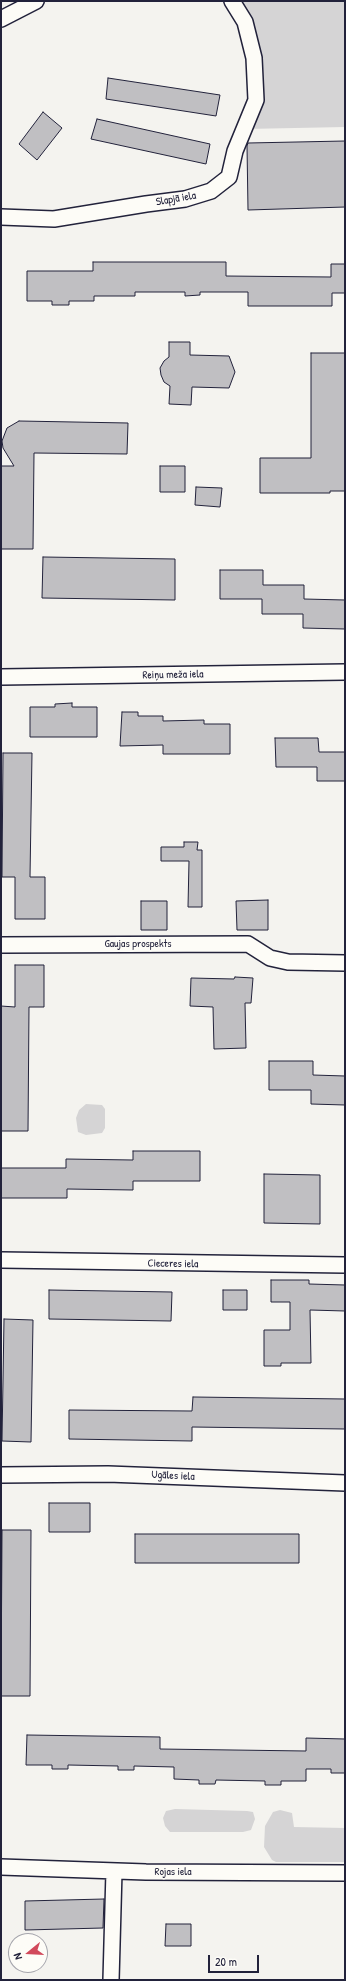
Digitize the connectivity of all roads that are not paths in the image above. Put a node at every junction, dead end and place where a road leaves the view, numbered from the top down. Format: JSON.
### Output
{"nodes":[{"id":1,"x":36,"y":1,"type":"edge"},
{"id":2,"x":232,"y":1,"type":"edge"},
{"id":3,"x":1,"y":19,"type":"edge"},
{"id":4,"x":3,"y":217,"type":"edge"},
{"id":5,"x":345,"y":672,"type":"edge"},
{"id":6,"x":1,"y":677,"type":"edge"},
{"id":7,"x":1,"y":946,"type":"edge"},
{"id":8,"x":345,"y":963,"type":"edge"},
{"id":9,"x":1,"y":1260,"type":"edge"},
{"id":10,"x":345,"y":1265,"type":"edge"},
{"id":11,"x":1,"y":1475,"type":"edge"},
{"id":12,"x":345,"y":1483,"type":"edge"},
{"id":13,"x":1,"y":1867,"type":"edge"},
{"id":14,"x":114,"y":1870,"type":"junction"},
{"id":15,"x":345,"y":1874,"type":"edge"},
{"id":16,"x":110,"y":1980,"type":"edge"}],
"edges":[{"from":1,"to":3,"type":"street"},
{"from":2,"to":4,"type":"street","name":"Slapjā iela"},
{"from":5,"to":6,"type":"street","name":"Reiņu meža iela"},
{"from":7,"to":8,"type":"street","name":"Gaujas prospekts"},
{"from":9,"to":10,"type":"street","name":"Cieceres iela"},
{"from":11,"to":12,"type":"street","name":"Ugāles iela"},
{"from":13,"to":14,"type":"street","name":"Rojas iela"},
{"from":14,"to":15,"type":"street","name":"Rojas iela"},
{"from":14,"to":16,"type":"street"}]}
